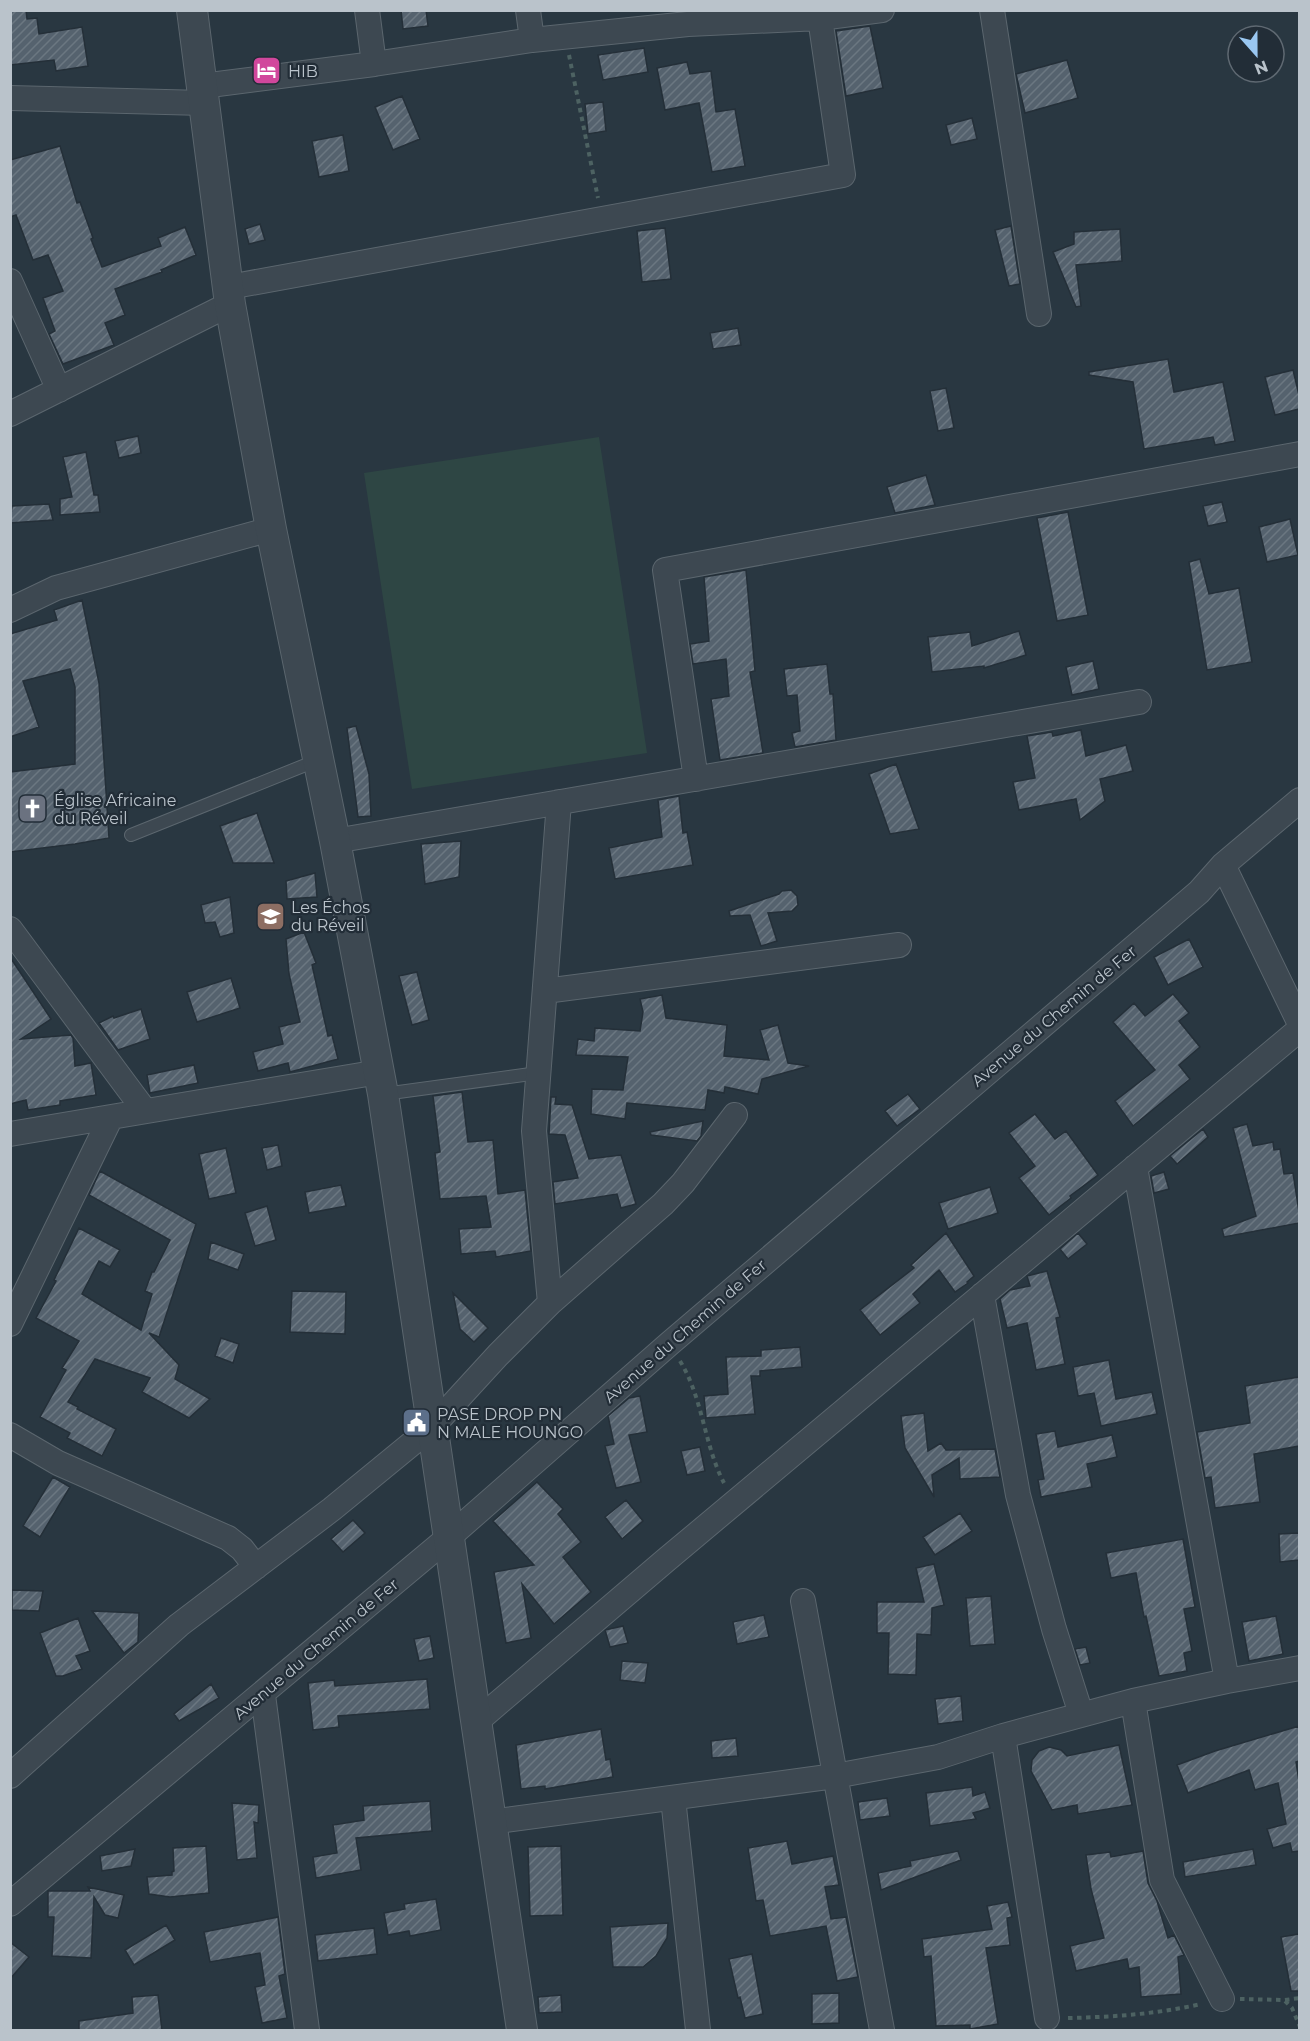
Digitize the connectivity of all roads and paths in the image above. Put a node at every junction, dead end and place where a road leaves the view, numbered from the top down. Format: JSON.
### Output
{"nodes":[{"id":1,"x":192,"y":10,"type":"edge"},
{"id":2,"x":367,"y":10,"type":"edge"},
{"id":3,"x":528,"y":10,"type":"edge"},
{"id":4,"x":882,"y":10,"type":"edge"},
{"id":5,"x":992,"y":10,"type":"edge"},
{"id":6,"x":687,"y":17,"type":"edge"},
{"id":7,"x":820,"y":18,"type":"junction"},
{"id":8,"x":566,"y":37,"type":"junction"},
{"id":9,"x":532,"y":40,"type":"junction"},
{"id":10,"x":374,"y":64,"type":"junction"},
{"id":11,"x":203,"y":94,"type":"junction"},
{"id":12,"x":10,"y":98,"type":"edge"},
{"id":13,"x":603,"y":219,"type":"junction"},
{"id":14,"x":10,"y":281,"type":"edge"},
{"id":15,"x":230,"y":296,"type":"junction"},
{"id":16,"x":1039,"y":314,"type":"dead end"},
{"id":17,"x":59,"y":390,"type":"junction"},
{"id":18,"x":10,"y":414,"type":"edge"},
{"id":19,"x":1299,"y":454,"type":"edge"},
{"id":20,"x":271,"y":529,"type":"junction"},
{"id":21,"x":10,"y":610,"type":"edge"},
{"id":22,"x":1138,"y":702,"type":"dead end"},
{"id":23,"x":318,"y":760,"type":"junction"},
{"id":24,"x":696,"y":779,"type":"junction"},
{"id":25,"x":1299,"y":800,"type":"edge"},
{"id":26,"x":560,"y":802,"type":"junction"},
{"id":27,"x":131,"y":835,"type":"dead end"},
{"id":28,"x":335,"y":841,"type":"junction"},
{"id":29,"x":1223,"y":865,"type":"junction"},
{"id":30,"x":10,"y":928,"type":"edge"},
{"id":31,"x":899,"y":945,"type":"dead end"},
{"id":32,"x":545,"y":992,"type":"junction"},
{"id":33,"x":1299,"y":1024,"type":"edge"},
{"id":34,"x":1299,"y":1029,"type":"edge"},
{"id":35,"x":538,"y":1073,"type":"junction"},
{"id":36,"x":381,"y":1083,"type":"junction"},
{"id":37,"x":145,"y":1111,"type":"junction"},
{"id":38,"x":735,"y":1114,"type":"dead end"},
{"id":39,"x":111,"y":1117,"type":"junction"},
{"id":40,"x":10,"y":1134,"type":"edge"},
{"id":41,"x":1135,"y":1167,"type":"junction"},
{"id":42,"x":982,"y":1295,"type":"junction"},
{"id":43,"x":550,"y":1303,"type":"junction"},
{"id":44,"x":10,"y":1324,"type":"edge"},
{"id":45,"x":669,"y":1344,"type":"junction"},
{"id":46,"x":432,"y":1427,"type":"junction"},
{"id":47,"x":10,"y":1435,"type":"edge"},
{"id":48,"x":734,"y":1503,"type":"junction"},
{"id":49,"x":448,"y":1537,"type":"junction"},
{"id":50,"x":256,"y":1567,"type":"junction"},
{"id":51,"x":803,"y":1601,"type":"dead end"},
{"id":52,"x":1299,"y":1668,"type":"edge"},
{"id":53,"x":1227,"y":1681,"type":"junction"},
{"id":54,"x":263,"y":1695,"type":"junction"},
{"id":55,"x":1133,"y":1701,"type":"junction"},
{"id":56,"x":1081,"y":1714,"type":"junction"},
{"id":57,"x":476,"y":1722,"type":"junction"},
{"id":58,"x":1003,"y":1736,"type":"junction"},
{"id":59,"x":10,"y":1776,"type":"edge"},
{"id":60,"x":835,"y":1776,"type":"junction"},
{"id":61,"x":673,"y":1798,"type":"junction"},
{"id":62,"x":491,"y":1822,"type":"junction"},
{"id":63,"x":10,"y":1904,"type":"edge"},
{"id":64,"x":1299,"y":1998,"type":"edge"},
{"id":65,"x":1222,"y":1999,"type":"junction"},
{"id":66,"x":1285,"y":2000,"type":"junction"},
{"id":67,"x":1047,"y":2018,"type":"joint"},
{"id":68,"x":1299,"y":2027,"type":"edge"},
{"id":69,"x":308,"y":2031,"type":"edge"},
{"id":70,"x":522,"y":2031,"type":"edge"},
{"id":71,"x":698,"y":2031,"type":"edge"},
{"id":72,"x":882,"y":2031,"type":"edge"}],
"edges":[{"from":1,"to":11,"type":"street"},
{"from":2,"to":10,"type":"street"},
{"from":3,"to":9,"type":"street"},
{"from":4,"to":7,"type":"street"},
{"from":5,"to":16,"type":"street"},
{"from":6,"to":7,"type":"street"},
{"from":6,"to":8,"type":"street"},
{"from":7,"to":13,"type":"street"},
{"from":8,"to":9,"type":"street"},
{"from":8,"to":13,"type":"path"},
{"from":9,"to":10,"type":"street"},
{"from":10,"to":11,"type":"street"},
{"from":11,"to":12,"type":"street"},
{"from":11,"to":15,"type":"street"},
{"from":13,"to":15,"type":"street"},
{"from":14,"to":17,"type":"street"},
{"from":15,"to":17,"type":"street"},
{"from":15,"to":20,"type":"street"},
{"from":17,"to":18,"type":"street"},
{"from":19,"to":24,"type":"street"},
{"from":20,"to":21,"type":"street"},
{"from":20,"to":23,"type":"street"},
{"from":22,"to":24,"type":"street"},
{"from":23,"to":27,"type":"lane"},
{"from":23,"to":28,"type":"street"},
{"from":24,"to":26,"type":"street"},
{"from":25,"to":29,"type":"street","name":"Avenue du Chemin de Fer"},
{"from":26,"to":28,"type":"street"},
{"from":26,"to":32,"type":"street"},
{"from":28,"to":36,"type":"street"},
{"from":29,"to":33,"type":"street"},
{"from":29,"to":45,"type":"street","name":"Avenue du Chemin de Fer"},
{"from":30,"to":37,"type":"street"},
{"from":31,"to":32,"type":"street"},
{"from":32,"to":35,"type":"street"},
{"from":34,"to":41,"type":"street"},
{"from":35,"to":36,"type":"lane"},
{"from":35,"to":43,"type":"street"},
{"from":36,"to":37,"type":"street"},
{"from":36,"to":46,"type":"street"},
{"from":37,"to":39,"type":"street"},
{"from":38,"to":43,"type":"street"},
{"from":39,"to":40,"type":"street"},
{"from":39,"to":44,"type":"street"},
{"from":41,"to":42,"type":"street"},
{"from":41,"to":53,"type":"street"},
{"from":42,"to":48,"type":"street"},
{"from":42,"to":56,"type":"street"},
{"from":43,"to":46,"type":"street"},
{"from":45,"to":48,"type":"path"},
{"from":45,"to":49,"type":"street","name":"Avenue du Chemin de Fer"},
{"from":46,"to":49,"type":"street"},
{"from":46,"to":50,"type":"street"},
{"from":47,"to":50,"type":"street"},
{"from":48,"to":57,"type":"street"},
{"from":49,"to":54,"type":"street","name":"Avenue du Chemin de Fer"},
{"from":49,"to":57,"type":"street"},
{"from":50,"to":59,"type":"street"},
{"from":51,"to":60,"type":"street"},
{"from":52,"to":53,"type":"street"},
{"from":53,"to":55,"type":"street"},
{"from":54,"to":63,"type":"street","name":"Avenue du Chemin de Fer"},
{"from":54,"to":69,"type":"street"},
{"from":55,"to":56,"type":"street"},
{"from":55,"to":65,"type":"street"},
{"from":56,"to":58,"type":"street"},
{"from":57,"to":62,"type":"street"},
{"from":58,"to":60,"type":"street"},
{"from":58,"to":67,"type":"street"},
{"from":60,"to":61,"type":"street"},
{"from":60,"to":72,"type":"street"},
{"from":61,"to":62,"type":"street"},
{"from":61,"to":71,"type":"street"},
{"from":62,"to":70,"type":"street"},
{"from":64,"to":66,"type":"path"},
{"from":65,"to":66,"type":"path"},
{"from":65,"to":67,"type":"path"},
{"from":66,"to":68,"type":"path"}]}
